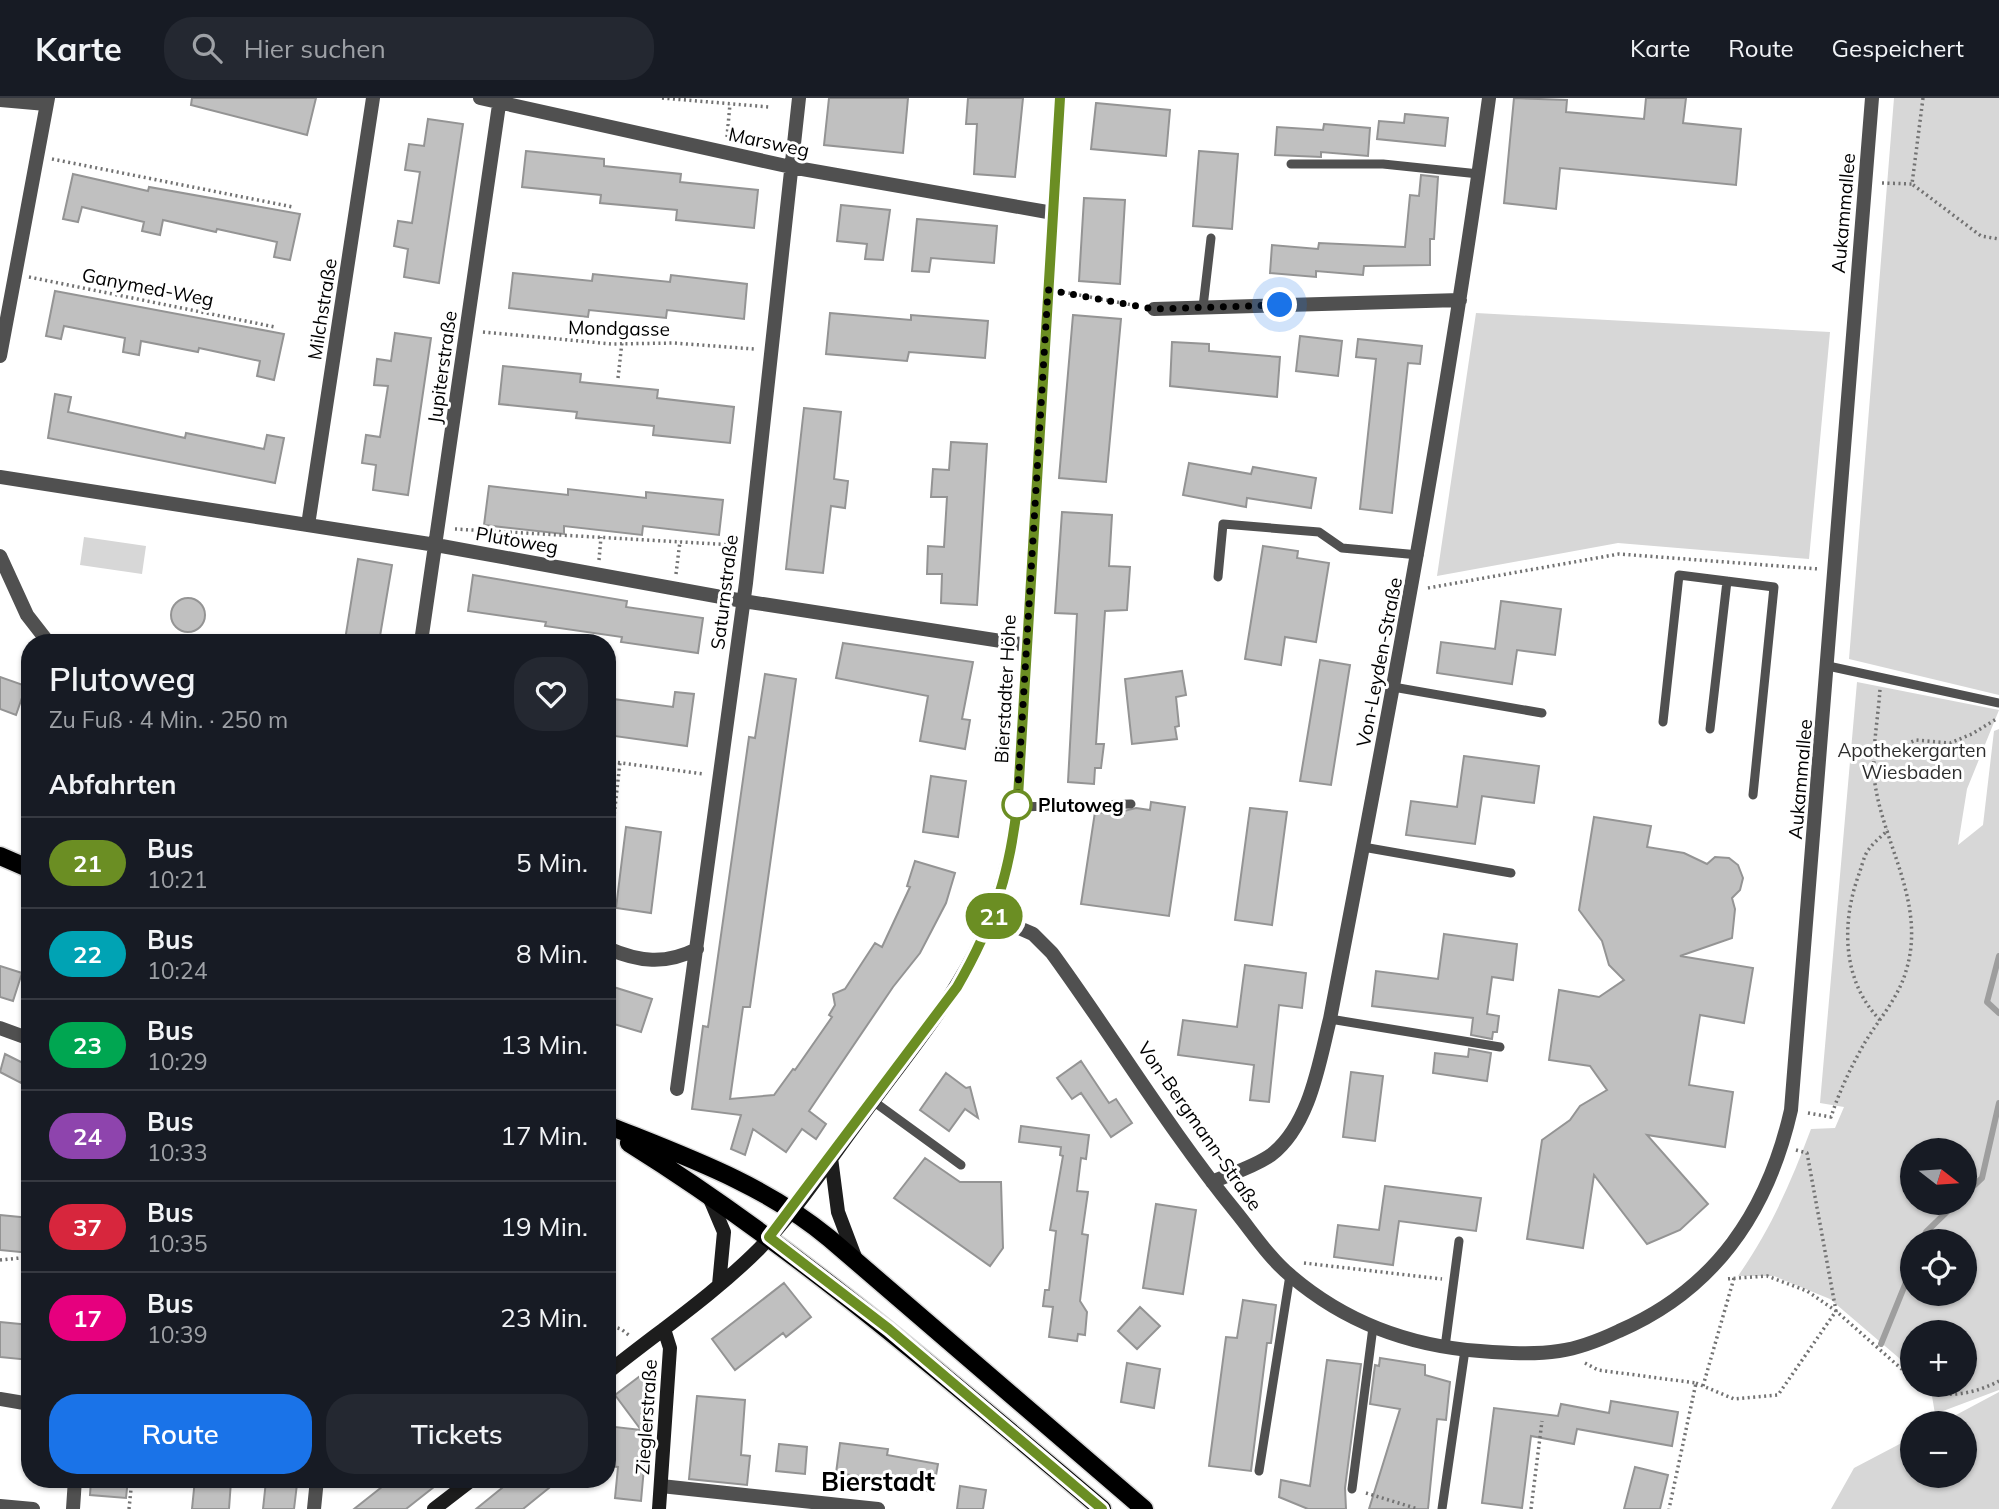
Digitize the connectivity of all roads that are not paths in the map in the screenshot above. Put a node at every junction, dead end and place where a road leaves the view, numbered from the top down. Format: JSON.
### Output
{"nodes":[{"id":1,"x":373,"y":98,"type":"edge"},
{"id":2,"x":480,"y":98,"type":"edge"},
{"id":3,"x":799,"y":98,"type":"edge"},
{"id":4,"x":1060,"y":98,"type":"edge"},
{"id":5,"x":1489,"y":98,"type":"edge"},
{"id":6,"x":1872,"y":98,"type":"edge"},
{"id":7,"x":0,"y":100,"type":"edge"},
{"id":8,"x":500,"y":100,"type":"edge"},
{"id":9,"x":47,"y":101,"type":"edge"},
{"id":10,"x":1291,"y":164,"type":"dead end"},
{"id":11,"x":791,"y":167,"type":"junction"},
{"id":12,"x":1479,"y":174,"type":"junction"},
{"id":13,"x":1053,"y":213,"type":"junction"},
{"id":14,"x":1211,"y":238,"type":"dead end"},
{"id":15,"x":1460,"y":300,"type":"junction"},
{"id":16,"x":1203,"y":307,"type":"junction"},
{"id":17,"x":1154,"y":309,"type":"road end"},
{"id":18,"x":0,"y":356,"type":"edge"},
{"id":19,"x":0,"y":477,"type":"edge"},
{"id":20,"x":308,"y":525,"type":"junction"},
{"id":21,"x":436,"y":545,"type":"junction"},
{"id":22,"x":1419,"y":555,"type":"junction"},
{"id":23,"x":0,"y":556,"type":"edge"},
{"id":24,"x":1218,"y":577,"type":"dead end"},
{"id":25,"x":1727,"y":581,"type":"junction"},
{"id":26,"x":743,"y":601,"type":"junction"},
{"id":27,"x":42,"y":634,"type":"edge"},
{"id":28,"x":422,"y":634,"type":"edge"},
{"id":29,"x":1027,"y":645,"type":"junction"},
{"id":30,"x":1828,"y":666,"type":"junction"},
{"id":31,"x":1394,"y":687,"type":"junction"},
{"id":32,"x":1999,"y":703,"type":"edge"},
{"id":33,"x":1542,"y":713,"type":"dead end"},
{"id":34,"x":1663,"y":722,"type":"dead end"},
{"id":35,"x":1710,"y":729,"type":"dead end"},
{"id":36,"x":1753,"y":795,"type":"dead end"},
{"id":37,"x":1131,"y":804,"type":"dead end"},
{"id":38,"x":1017,"y":807,"type":"junction"},
{"id":39,"x":1363,"y":847,"type":"junction"},
{"id":40,"x":0,"y":856,"type":"edge"},
{"id":41,"x":21,"y":865,"type":"edge"},
{"id":42,"x":1511,"y":873,"type":"dead end"},
{"id":43,"x":993,"y":917,"type":"junction"},
{"id":44,"x":697,"y":949,"type":"junction"},
{"id":45,"x":616,"y":951,"type":"edge"},
{"id":46,"x":1330,"y":1018,"type":"junction"},
{"id":47,"x":0,"y":1028,"type":"edge"},
{"id":48,"x":21,"y":1036,"type":"edge"},
{"id":49,"x":1500,"y":1046,"type":"dead end"},
{"id":50,"x":677,"y":1089,"type":"dead end"},
{"id":51,"x":873,"y":1101,"type":"junction"},
{"id":52,"x":616,"y":1130,"type":"edge"},
{"id":53,"x":616,"y":1133,"type":"edge"},
{"id":54,"x":831,"y":1157,"type":"junction"},
{"id":55,"x":961,"y":1165,"type":"dead end"},
{"id":56,"x":1212,"y":1182,"type":"junction"},
{"id":57,"x":704,"y":1190,"type":"junction"},
{"id":58,"x":791,"y":1210,"type":"junction"},
{"id":59,"x":769,"y":1237,"type":"junction"},
{"id":60,"x":1460,"y":1241,"type":"dead end"},
{"id":61,"x":857,"y":1263,"type":"junction"},
{"id":62,"x":1290,"y":1275,"type":"junction"},
{"id":63,"x":719,"y":1285,"type":"junction"},
{"id":64,"x":1373,"y":1327,"type":"junction"},
{"id":65,"x":664,"y":1329,"type":"junction"},
{"id":66,"x":1445,"y":1347,"type":"junction"},
{"id":67,"x":1465,"y":1350,"type":"junction"},
{"id":68,"x":1561,"y":1351,"type":"joint"},
{"id":69,"x":616,"y":1366,"type":"edge"},
{"id":70,"x":0,"y":1399,"type":"edge"},
{"id":71,"x":21,"y":1402,"type":"edge"},
{"id":72,"x":1259,"y":1471,"type":"dead end"},
{"id":73,"x":661,"y":1486,"type":"junction"},
{"id":74,"x":74,"y":1488,"type":"edge"},
{"id":75,"x":316,"y":1488,"type":"edge"},
{"id":76,"x":461,"y":1488,"type":"edge"},
{"id":77,"x":1352,"y":1489,"type":"road end"},
{"id":78,"x":0,"y":1506,"type":"edge"},
{"id":79,"x":33,"y":1509,"type":"edge"},
{"id":80,"x":73,"y":1509,"type":"edge"},
{"id":81,"x":314,"y":1509,"type":"edge"},
{"id":82,"x":434,"y":1509,"type":"edge"},
{"id":83,"x":659,"y":1509,"type":"edge"},
{"id":84,"x":878,"y":1509,"type":"edge"},
{"id":85,"x":1102,"y":1509,"type":"edge"},
{"id":86,"x":1144,"y":1509,"type":"edge"},
{"id":87,"x":1443,"y":1509,"type":"edge"}],
"edges":[{"from":1,"to":20,"type":"street","name":"Milchstraße"},
{"from":2,"to":8,"type":"street","name":"Marsweg"},
{"from":3,"to":11,"type":"street","name":"Saturnstraße"},
{"from":4,"to":13,"type":"main road","name":"Bierstadter Höhe"},
{"from":5,"to":12,"type":"street","name":"Von-Leyden-Straße"},
{"from":6,"to":30,"type":"street","name":"Aukammallee"},
{"from":7,"to":9,"type":"street"},
{"from":8,"to":11,"type":"street","name":"Marsweg"},
{"from":8,"to":21,"type":"street","name":"Jupiterstraße"},
{"from":9,"to":18,"type":"street"},
{"from":10,"to":12,"type":"lane"},
{"from":11,"to":13,"type":"street","name":"Marsweg"},
{"from":11,"to":26,"type":"street","name":"Saturnstraße"},
{"from":12,"to":15,"type":"street","name":"Von-Leyden-Straße"},
{"from":13,"to":29,"type":"main road","name":"Bierstadter Höhe"},
{"from":14,"to":16,"type":"lane"},
{"from":15,"to":16,"type":"street"},
{"from":15,"to":22,"type":"street","name":"Von-Leyden-Straße"},
{"from":16,"to":17,"type":"street"},
{"from":19,"to":20,"type":"street","name":"Plutoweg"},
{"from":20,"to":21,"type":"street","name":"Plutoweg"},
{"from":21,"to":26,"type":"street","name":"Plutoweg"},
{"from":21,"to":28,"type":"street","name":"Jupiterstraße"},
{"from":22,"to":24,"type":"lane"},
{"from":22,"to":31,"type":"street","name":"Von-Leyden-Straße"},
{"from":23,"to":27,"type":"street"},
{"from":25,"to":34,"type":"lane"},
{"from":25,"to":35,"type":"lane"},
{"from":25,"to":36,"type":"lane"},
{"from":26,"to":29,"type":"street","name":"Plutoweg"},
{"from":26,"to":44,"type":"street","name":"Saturnstraße"},
{"from":29,"to":38,"type":"main road","name":"Bierstadter Höhe"},
{"from":30,"to":32,"type":"lane"},
{"from":30,"to":68,"type":"street","name":"Aukammallee"},
{"from":31,"to":33,"type":"lane"},
{"from":31,"to":39,"type":"street","name":"Von-Leyden-Straße"},
{"from":37,"to":38,"type":"lane"},
{"from":38,"to":43,"type":"main road","name":"Bierstadter Höhe"},
{"from":39,"to":42,"type":"lane"},
{"from":39,"to":46,"type":"street","name":"Von-Leyden-Straße"},
{"from":40,"to":41,"type":"main road"},
{"from":43,"to":51,"type":"main road","name":"Bierstadter Höhe"},
{"from":43,"to":56,"type":"street","name":"Von-Bergmann-Straße"},
{"from":44,"to":45,"type":"street"},
{"from":44,"to":50,"type":"street","name":"Saturnstraße"},
{"from":46,"to":49,"type":"lane"},
{"from":46,"to":56,"type":"street","name":"Von-Leyden-Straße"},
{"from":47,"to":48,"type":"street"},
{"from":51,"to":54,"type":"main road","name":"Bierstadter Höhe"},
{"from":51,"to":55,"type":"lane"},
{"from":52,"to":58,"type":"main road"},
{"from":53,"to":57,"type":"main road"},
{"from":54,"to":58,"type":"main road","name":"Bierstadter Höhe"},
{"from":54,"to":61,"type":"main road"},
{"from":56,"to":62,"type":"street","name":"Von-Bergmann-Straße"},
{"from":57,"to":59,"type":"main road"},
{"from":57,"to":63,"type":"main road"},
{"from":58,"to":59,"type":"main road","name":"Bierstadter Höhe"},
{"from":58,"to":61,"type":"main road"},
{"from":59,"to":63,"type":"main road","name":"Bierstadter Höhe"},
{"from":59,"to":85,"type":"main road"},
{"from":60,"to":66,"type":"lane"},
{"from":61,"to":86,"type":"main road"},
{"from":62,"to":64,"type":"street","name":"Von-Bergmann-Straße"},
{"from":62,"to":72,"type":"lane"},
{"from":63,"to":65,"type":"main road","name":"Bierstadter Höhe"},
{"from":64,"to":66,"type":"street","name":"Von-Bergmann-Straße"},
{"from":64,"to":77,"type":"lane"},
{"from":65,"to":69,"type":"main road","name":"Bierstadter Höhe"},
{"from":65,"to":73,"type":"main road","name":"Zieglerstraße"},
{"from":66,"to":67,"type":"street","name":"Von-Bergmann-Straße"},
{"from":67,"to":68,"type":"street","name":"Von-Bergmann-Straße"},
{"from":67,"to":87,"type":"lane"},
{"from":70,"to":71,"type":"street"},
{"from":73,"to":83,"type":"main road","name":"Zieglerstraße"},
{"from":73,"to":84,"type":"street"},
{"from":74,"to":80,"type":"street"},
{"from":75,"to":81,"type":"street"},
{"from":76,"to":82,"type":"main road"},
{"from":78,"to":79,"type":"street"}]}
